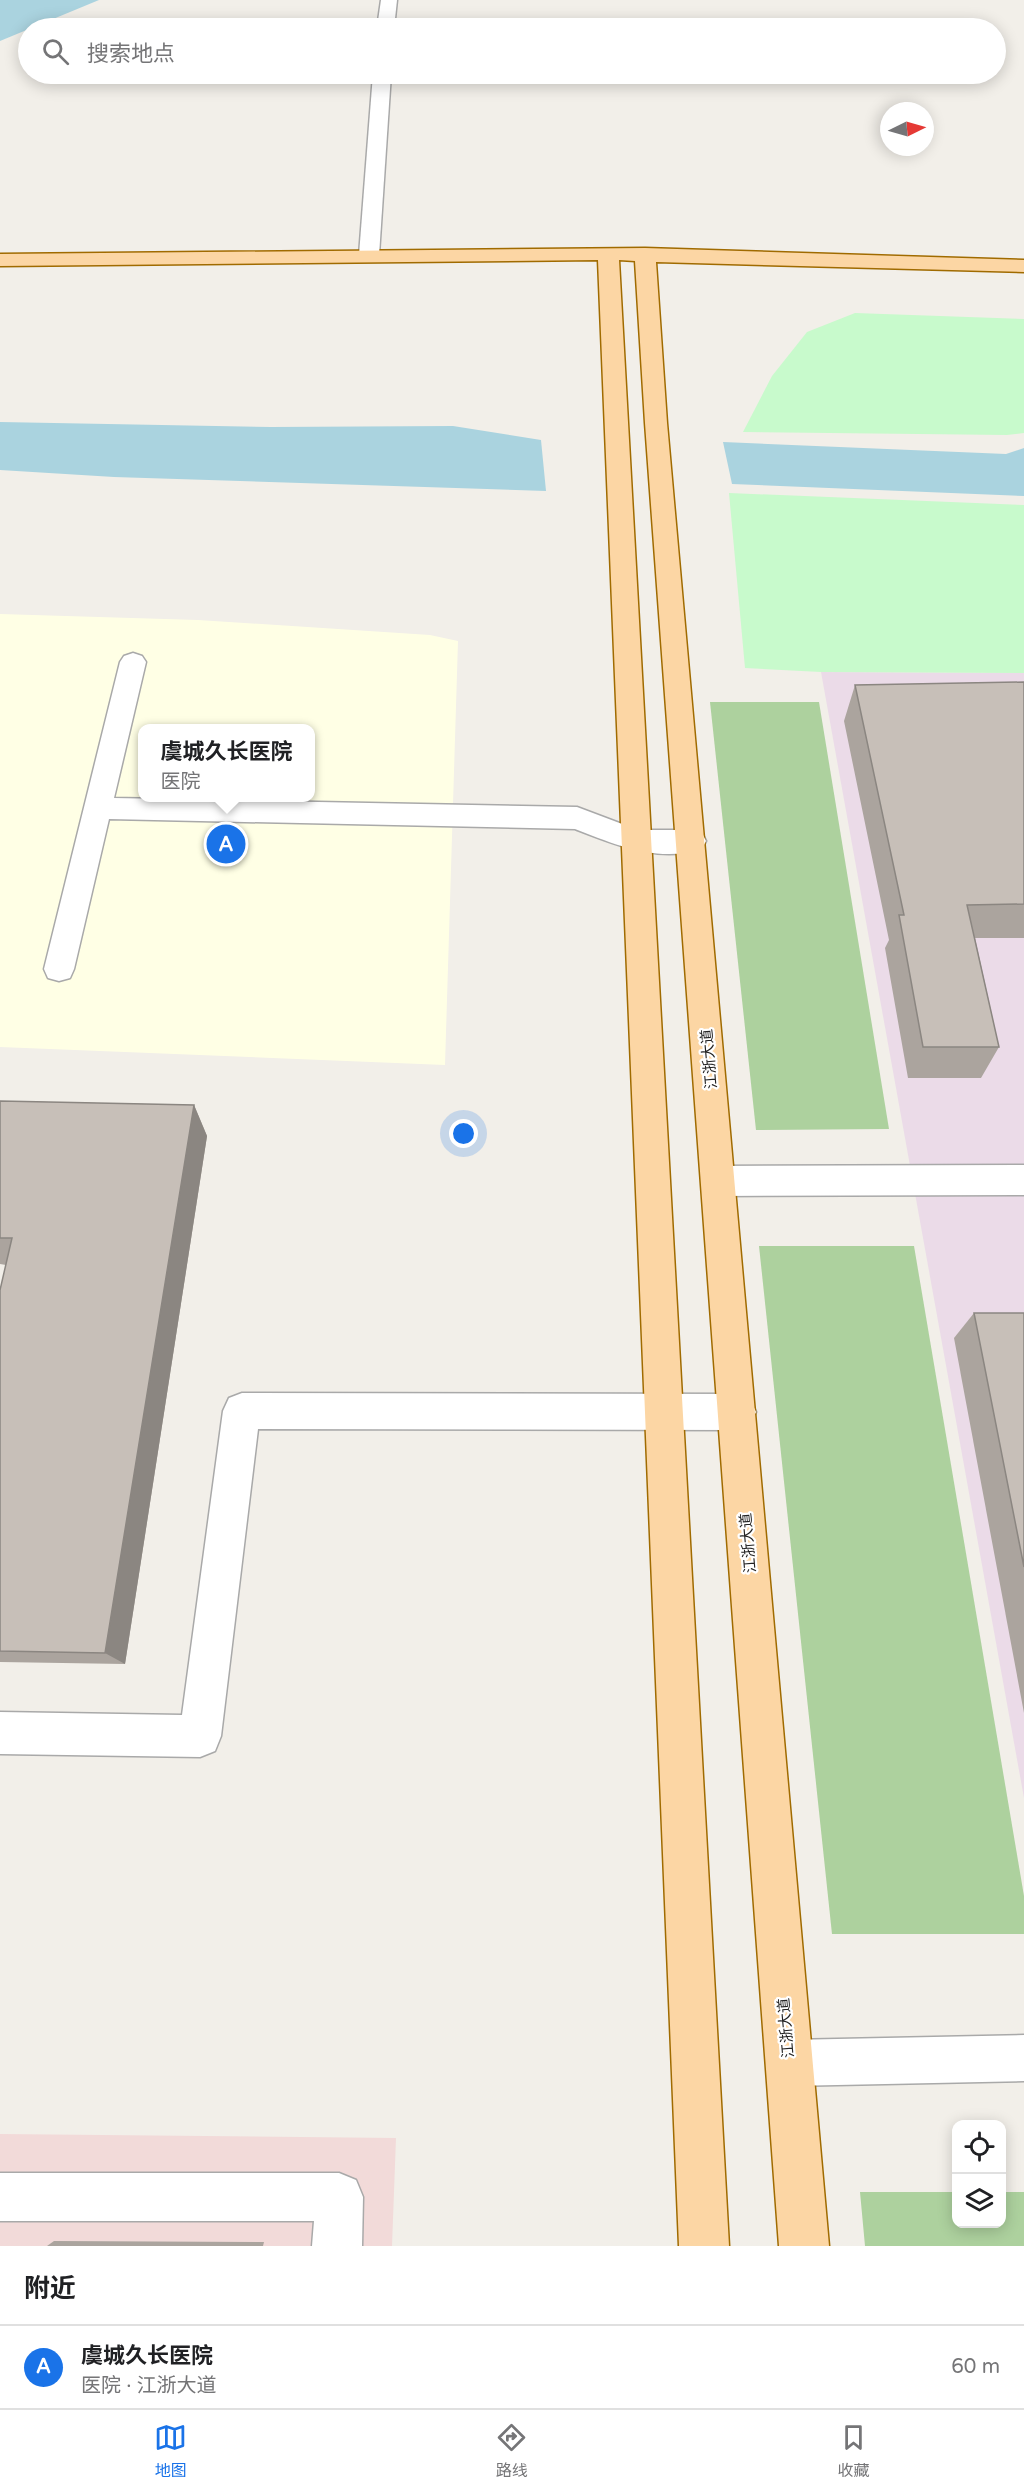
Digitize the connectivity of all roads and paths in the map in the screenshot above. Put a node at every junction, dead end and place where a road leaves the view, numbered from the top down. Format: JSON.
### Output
{"nodes":[{"id":1,"x":389,"y":0,"type":"edge"},
{"id":2,"x":387,"y":18,"type":"edge"},
{"id":3,"x":381,"y":84,"type":"edge"},
{"id":4,"x":608,"y":254,"type":"junction"},
{"id":5,"x":645,"y":254,"type":"junction"},
{"id":6,"x":369,"y":255,"type":"junction"},
{"id":7,"x":0,"y":260,"type":"edge"},
{"id":8,"x":1024,"y":266,"type":"edge"},
{"id":9,"x":132,"y":662,"type":"dead end"},
{"id":10,"x":97,"y":808,"type":"junction"},
{"id":11,"x":636,"y":841,"type":"junction"},
{"id":12,"x":692,"y":841,"type":"junction"},
{"id":13,"x":59,"y":969,"type":"dead end"},
{"id":14,"x":1024,"y":1180,"type":"edge"},
{"id":15,"x":719,"y":1181,"type":"junction"},
{"id":16,"x":664,"y":1412,"type":"junction"},
{"id":17,"x":738,"y":1412,"type":"junction"},
{"id":18,"x":0,"y":1733,"type":"edge"},
{"id":19,"x":1024,"y":2058,"type":"edge"},
{"id":20,"x":789,"y":2063,"type":"junction"},
{"id":21,"x":0,"y":2197,"type":"edge"},
{"id":22,"x":337,"y":2246,"type":"edge"},
{"id":23,"x":704,"y":2246,"type":"edge"},
{"id":24,"x":804,"y":2246,"type":"edge"}],
"edges":[{"from":1,"to":2,"type":"street"},
{"from":3,"to":6,"type":"street"},
{"from":4,"to":5,"type":"main road"},
{"from":4,"to":6,"type":"main road"},
{"from":4,"to":11,"type":"main road"},
{"from":5,"to":8,"type":"main road"},
{"from":5,"to":12,"type":"main road","name":"江浙大道"},
{"from":6,"to":7,"type":"main road"},
{"from":9,"to":10,"type":"street"},
{"from":10,"to":11,"type":"street"},
{"from":10,"to":13,"type":"street"},
{"from":11,"to":12,"type":"street"},
{"from":11,"to":16,"type":"main road"},
{"from":12,"to":15,"type":"main road","name":"江浙大道"},
{"from":14,"to":15,"type":"street"},
{"from":15,"to":17,"type":"main road","name":"江浙大道"},
{"from":16,"to":17,"type":"street"},
{"from":16,"to":18,"type":"street"},
{"from":16,"to":23,"type":"main road"},
{"from":17,"to":20,"type":"main road","name":"江浙大道"},
{"from":19,"to":20,"type":"street"},
{"from":20,"to":24,"type":"main road","name":"江浙大道"},
{"from":21,"to":22,"type":"street"}]}
